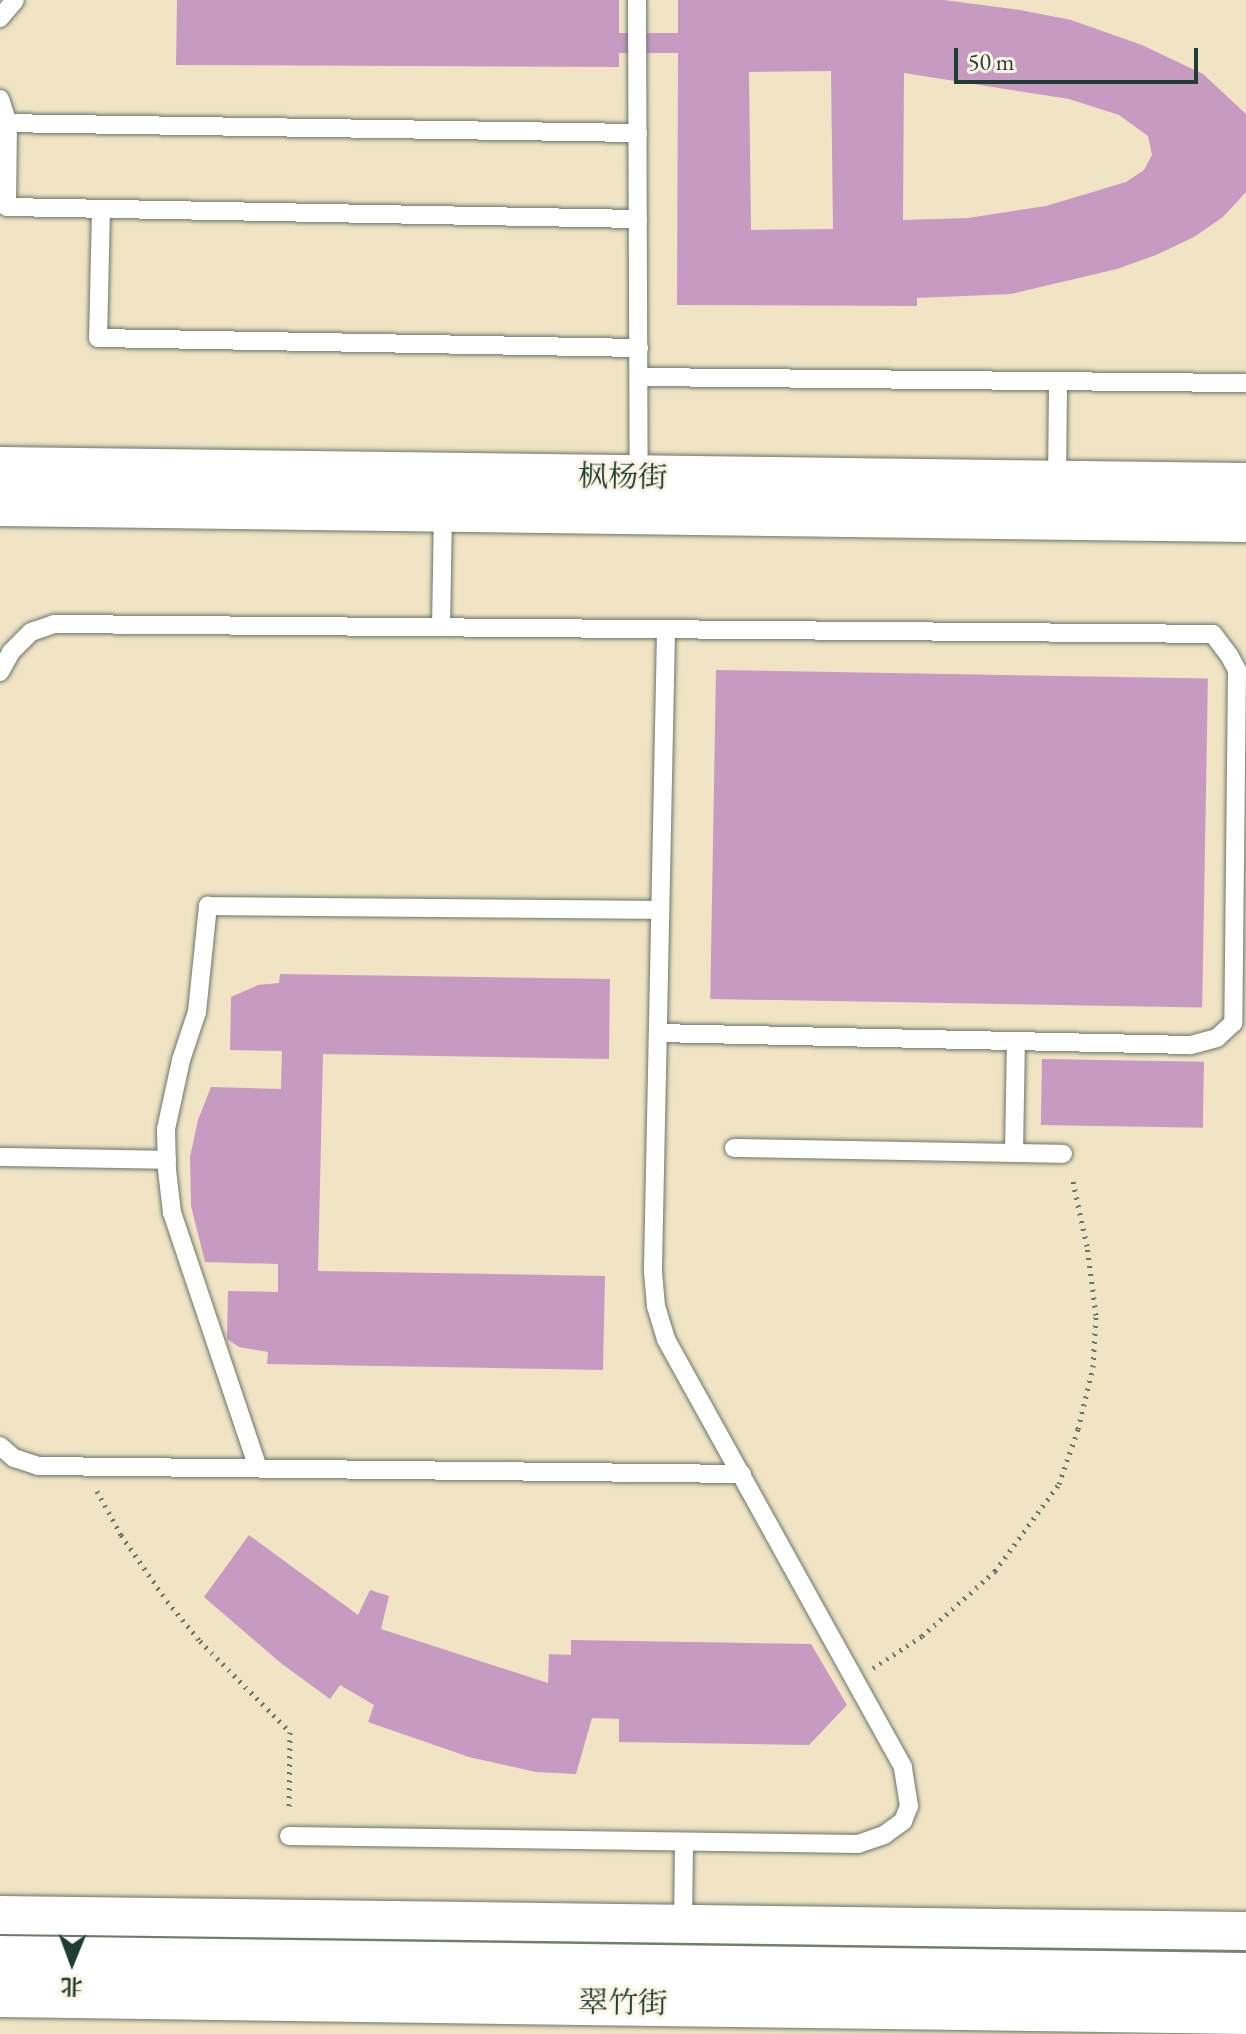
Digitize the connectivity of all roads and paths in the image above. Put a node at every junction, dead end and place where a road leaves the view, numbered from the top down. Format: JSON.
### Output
{"nodes":[{"id":1,"x":15,"y":0,"type":"edge"},
{"id":2,"x":637,"y":0,"type":"edge"},
{"id":3,"x":0,"y":18,"type":"edge"},
{"id":4,"x":0,"y":99,"type":"edge"},
{"id":5,"x":4,"y":124,"type":"edge"},
{"id":6,"x":638,"y":133,"type":"junction"},
{"id":7,"x":101,"y":209,"type":"junction"},
{"id":8,"x":638,"y":219,"type":"junction"},
{"id":9,"x":639,"y":348,"type":"junction"},
{"id":10,"x":639,"y":377,"type":"junction"},
{"id":11,"x":1058,"y":381,"type":"junction"},
{"id":12,"x":1246,"y":383,"type":"edge"},
{"id":13,"x":0,"y":469,"type":"edge"},
{"id":14,"x":639,"y":477,"type":"junction"},
{"id":15,"x":1057,"y":482,"type":"junction"},
{"id":16,"x":1246,"y":485,"type":"edge"},
{"id":17,"x":0,"y":504,"type":"edge"},
{"id":18,"x":443,"y":510,"type":"junction"},
{"id":19,"x":1246,"y":520,"type":"edge"},
{"id":20,"x":441,"y":627,"type":"junction"},
{"id":21,"x":666,"y":630,"type":"junction"},
{"id":22,"x":0,"y":672,"type":"edge"},
{"id":23,"x":660,"y":910,"type":"junction"},
{"id":24,"x":658,"y":1033,"type":"junction"},
{"id":25,"x":1016,"y":1041,"type":"junction"},
{"id":26,"x":734,"y":1148,"type":"dead end"},
{"id":27,"x":1014,"y":1153,"type":"junction"},
{"id":28,"x":1063,"y":1154,"type":"joint"},
{"id":29,"x":0,"y":1157,"type":"edge"},
{"id":30,"x":167,"y":1160,"type":"junction"},
{"id":31,"x":0,"y":1446,"type":"edge"},
{"id":32,"x":87,"y":1466,"type":"junction"},
{"id":33,"x":258,"y":1468,"type":"junction"},
{"id":34,"x":742,"y":1474,"type":"junction"},
{"id":35,"x":855,"y":1680,"type":"junction"},
{"id":36,"x":289,"y":1836,"type":"joint"},
{"id":37,"x":684,"y":1842,"type":"junction"},
{"id":38,"x":0,"y":1915,"type":"edge"},
{"id":39,"x":683,"y":1924,"type":"junction"},
{"id":40,"x":1246,"y":1931,"type":"edge"},
{"id":41,"x":0,"y":1958,"type":"edge"},
{"id":42,"x":682,"y":1968,"type":"junction"},
{"id":43,"x":1246,"y":1975,"type":"edge"},
{"id":44,"x":0,"y":1995,"type":"edge"},
{"id":45,"x":1246,"y":2012,"type":"edge"}],
"edges":[{"from":1,"to":3,"type":"lane"},
{"from":2,"to":6,"type":"lane"},
{"from":4,"to":5,"type":"lane"},
{"from":5,"to":6,"type":"lane"},
{"from":5,"to":7,"type":"lane"},
{"from":6,"to":8,"type":"lane"},
{"from":7,"to":8,"type":"lane"},
{"from":7,"to":9,"type":"lane"},
{"from":8,"to":9,"type":"lane"},
{"from":9,"to":10,"type":"lane"},
{"from":10,"to":11,"type":"lane"},
{"from":10,"to":14,"type":"lane"},
{"from":11,"to":12,"type":"lane"},
{"from":11,"to":15,"type":"lane"},
{"from":13,"to":14,"type":"street","name":"枫杨街"},
{"from":14,"to":15,"type":"street","name":"枫杨街"},
{"from":15,"to":16,"type":"street","name":"枫杨街"},
{"from":17,"to":18,"type":"street","name":"枫杨街"},
{"from":18,"to":19,"type":"street","name":"枫杨街"},
{"from":18,"to":20,"type":"lane"},
{"from":20,"to":21,"type":"lane"},
{"from":20,"to":22,"type":"lane"},
{"from":21,"to":23,"type":"lane"},
{"from":21,"to":25,"type":"lane"},
{"from":23,"to":24,"type":"lane"},
{"from":23,"to":30,"type":"lane"},
{"from":24,"to":25,"type":"lane"},
{"from":24,"to":34,"type":"lane"},
{"from":25,"to":27,"type":"lane"},
{"from":26,"to":27,"type":"lane"},
{"from":27,"to":28,"type":"lane"},
{"from":28,"to":35,"type":"path"},
{"from":29,"to":30,"type":"lane"},
{"from":30,"to":33,"type":"lane"},
{"from":31,"to":32,"type":"lane"},
{"from":32,"to":33,"type":"lane"},
{"from":32,"to":36,"type":"path"},
{"from":33,"to":34,"type":"lane"},
{"from":34,"to":35,"type":"lane"},
{"from":35,"to":37,"type":"lane"},
{"from":36,"to":37,"type":"lane"},
{"from":37,"to":39,"type":"lane"},
{"from":38,"to":39,"type":"street"},
{"from":39,"to":40,"type":"street"},
{"from":39,"to":42,"type":"lane"},
{"from":41,"to":42,"type":"street","name":"翠竹街"},
{"from":42,"to":43,"type":"street","name":"翠竹街"},
{"from":44,"to":45,"type":"street","name":"翠竹街"}]}
